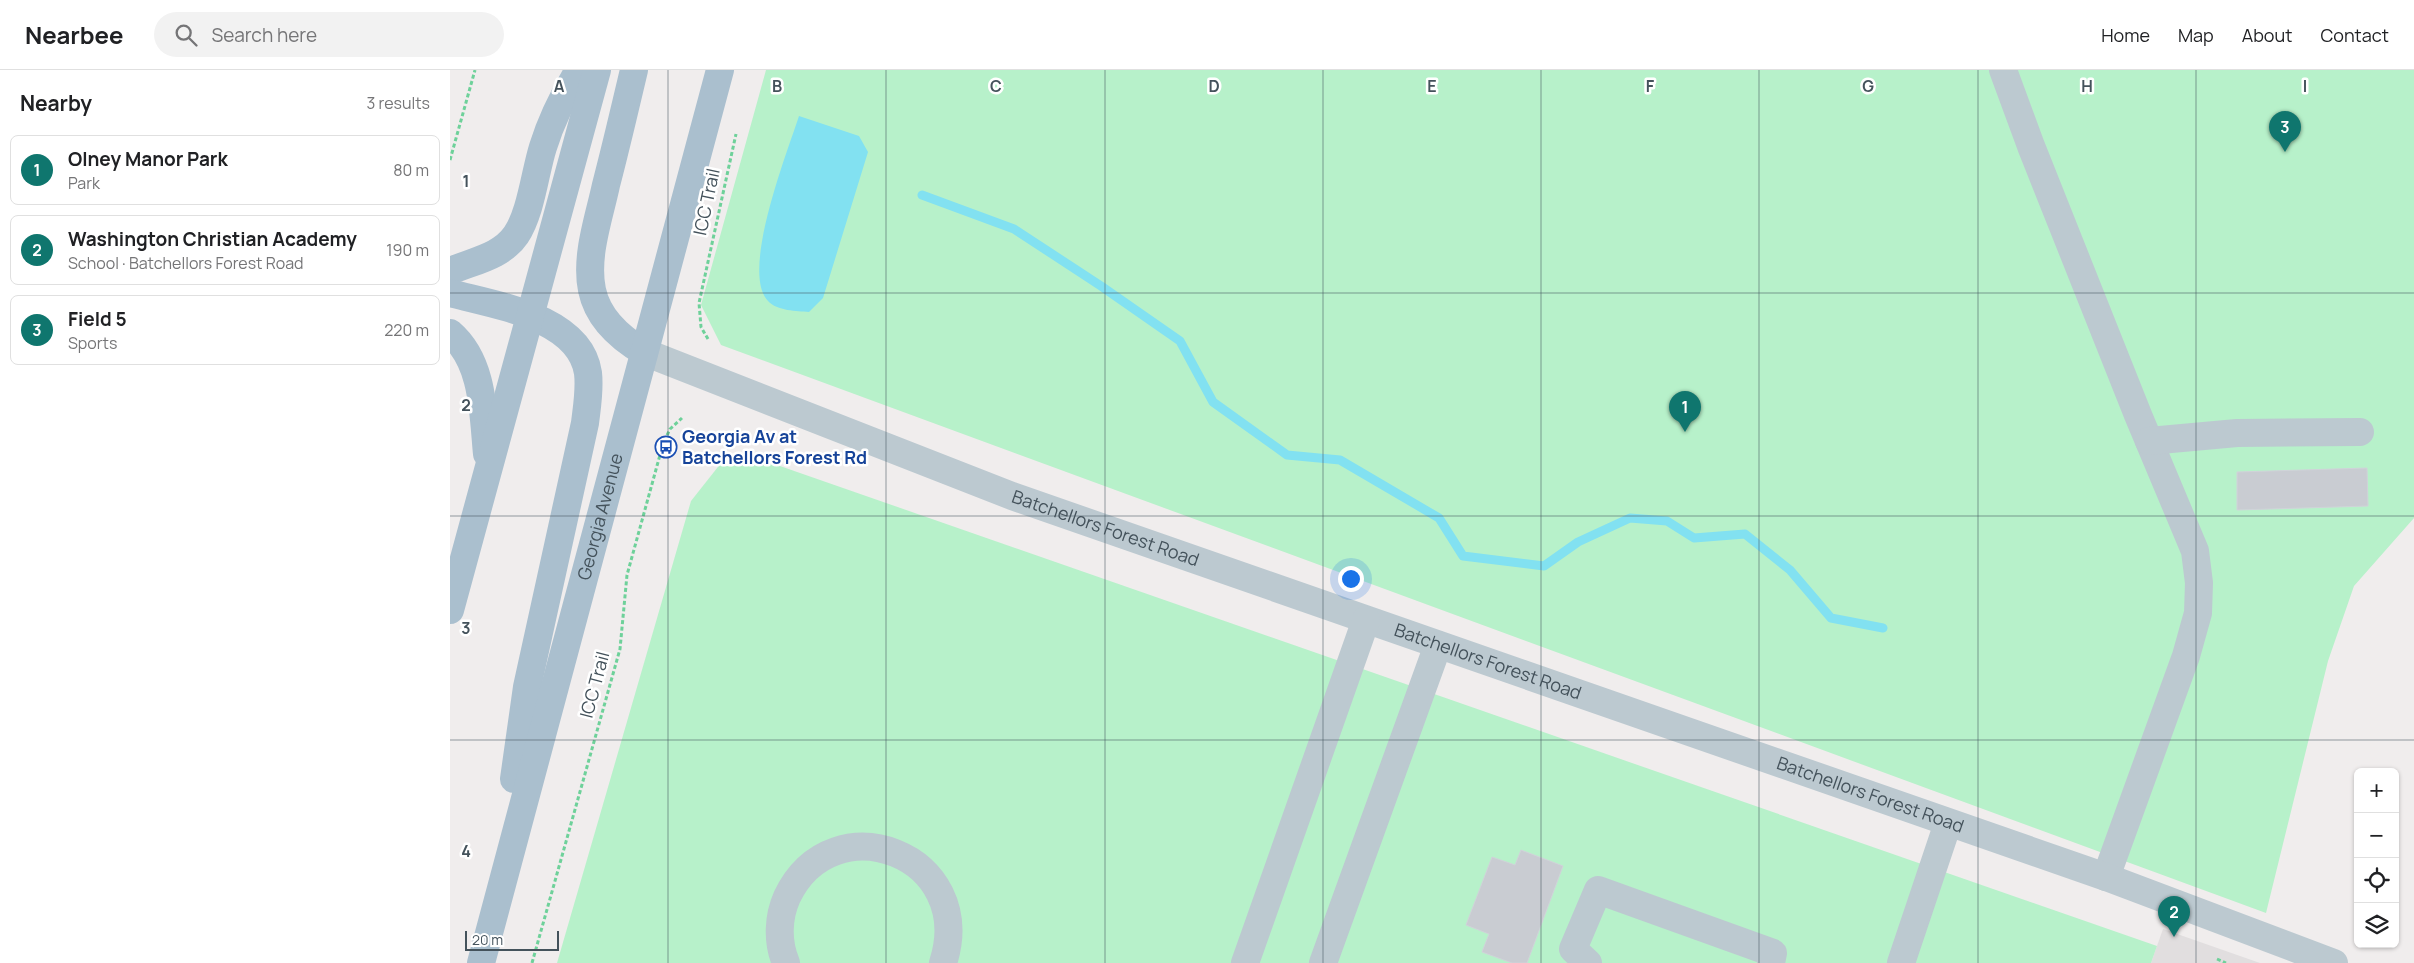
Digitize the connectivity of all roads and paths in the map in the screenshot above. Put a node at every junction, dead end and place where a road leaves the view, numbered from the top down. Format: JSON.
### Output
{"nodes":[{"id":1,"x":475,"y":70,"type":"edge"},
{"id":2,"x":579,"y":70,"type":"edge"},
{"id":3,"x":597,"y":70,"type":"edge"},
{"id":4,"x":634,"y":70,"type":"edge"},
{"id":5,"x":720,"y":70,"type":"edge"},
{"id":6,"x":2003,"y":70,"type":"edge"},
{"id":7,"x":738,"y":127,"type":"dead end"},
{"id":8,"x":450,"y":160,"type":"edge"},
{"id":9,"x":450,"y":270,"type":"edge"},
{"id":10,"x":450,"y":293,"type":"edge"},
{"id":11,"x":530,"y":315,"type":"junction"},
{"id":12,"x":450,"y":333,"type":"edge"},
{"id":13,"x":708,"y":339,"type":"dead end"},
{"id":14,"x":644,"y":352,"type":"junction"},
{"id":15,"x":682,"y":418,"type":"dead end"},
{"id":16,"x":2360,"y":432,"type":"dead end"},
{"id":17,"x":2149,"y":441,"type":"junction"},
{"id":18,"x":488,"y":473,"type":"junction"},
{"id":19,"x":450,"y":610,"type":"edge"},
{"id":20,"x":1366,"y":620,"type":"junction"},
{"id":21,"x":1438,"y":645,"type":"junction"},
{"id":22,"x":1948,"y":824,"type":"junction"},
{"id":23,"x":2106,"y":877,"type":"junction"},
{"id":24,"x":496,"y":904,"type":"junction"},
{"id":25,"x":2280,"y":952,"type":"edge"},
{"id":26,"x":1772,"y":958,"type":"edge"},
{"id":27,"x":2217,"y":959,"type":"dead end"},
{"id":28,"x":481,"y":963,"type":"edge"},
{"id":29,"x":532,"y":963,"type":"edge"},
{"id":30,"x":786,"y":963,"type":"edge"},
{"id":31,"x":944,"y":963,"type":"edge"},
{"id":32,"x":1245,"y":963,"type":"edge"},
{"id":33,"x":1323,"y":963,"type":"edge"},
{"id":34,"x":1588,"y":963,"type":"edge"},
{"id":35,"x":1901,"y":963,"type":"edge"},
{"id":36,"x":2226,"y":963,"type":"edge"},
{"id":37,"x":2334,"y":963,"type":"edge"}],
"edges":[{"from":1,"to":8,"type":"path"},
{"from":2,"to":9,"type":"main road"},
{"from":3,"to":11,"type":"main road"},
{"from":4,"to":14,"type":"main road"},
{"from":5,"to":14,"type":"main road","name":"Georgia Avenue"},
{"from":6,"to":17,"type":"street"},
{"from":7,"to":13,"type":"path","name":"ICC Trail"},
{"from":10,"to":11,"type":"main road"},
{"from":11,"to":18,"type":"main road"},
{"from":11,"to":24,"type":"main road"},
{"from":12,"to":18,"type":"main road"},
{"from":14,"to":20,"type":"street","name":"Batchellors Forest Road"},
{"from":14,"to":24,"type":"main road","name":"Georgia Avenue"},
{"from":15,"to":29,"type":"path","name":"ICC Trail"},
{"from":16,"to":17,"type":"street"},
{"from":17,"to":23,"type":"street"},
{"from":18,"to":19,"type":"main road"},
{"from":20,"to":21,"type":"street","name":"Batchellors Forest Road"},
{"from":20,"to":32,"type":"street"},
{"from":21,"to":22,"type":"street","name":"Batchellors Forest Road"},
{"from":21,"to":33,"type":"street"},
{"from":22,"to":23,"type":"street","name":"Batchellors Forest Road"},
{"from":22,"to":35,"type":"street"},
{"from":23,"to":25,"type":"street","name":"Batchellors Forest Road"},
{"from":24,"to":28,"type":"main road","name":"Georgia Avenue"},
{"from":25,"to":37,"type":"street","name":"Batchellors Forest Road"},
{"from":26,"to":34,"type":"street"},
{"from":27,"to":36,"type":"path"},
{"from":30,"to":31,"type":"street"}]}
